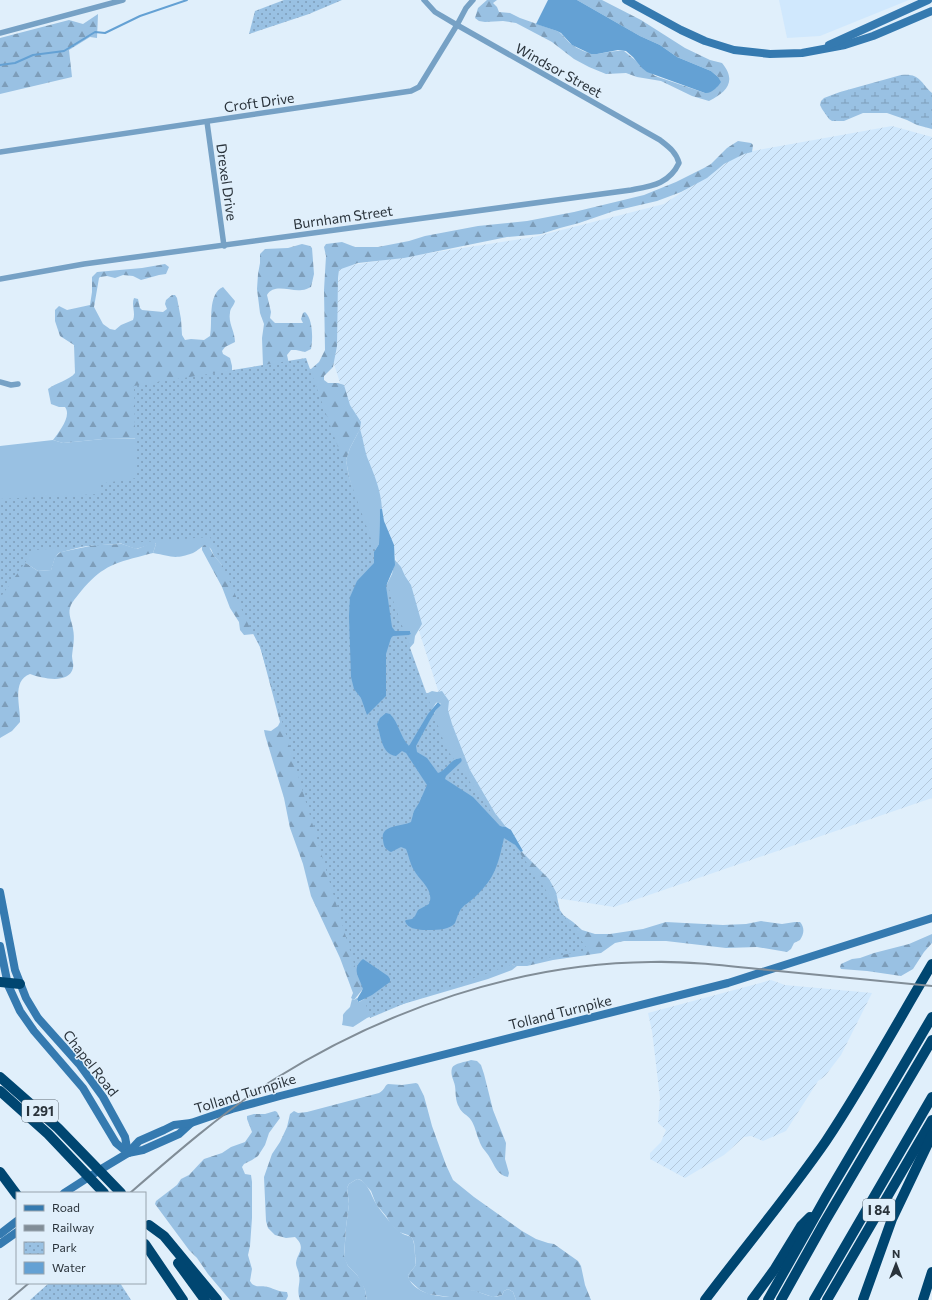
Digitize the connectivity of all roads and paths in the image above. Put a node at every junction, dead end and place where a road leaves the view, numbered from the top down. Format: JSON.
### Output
{"nodes":[{"id":1,"x":122,"y":0,"type":"edge"},
{"id":2,"x":424,"y":0,"type":"edge"},
{"id":3,"x":472,"y":0,"type":"edge"},
{"id":4,"x":626,"y":0,"type":"edge"},
{"id":5,"x":928,"y":0,"type":"edge"},
{"id":6,"x":932,"y":11,"type":"edge"},
{"id":7,"x":457,"y":26,"type":"junction"},
{"id":8,"x":0,"y":33,"type":"edge"},
{"id":9,"x":823,"y":48,"type":"junction"},
{"id":10,"x":206,"y":122,"type":"junction"},
{"id":11,"x":0,"y":152,"type":"edge"},
{"id":12,"x":679,"y":163,"type":"joint"},
{"id":13,"x":224,"y":246,"type":"junction"},
{"id":14,"x":0,"y":279,"type":"edge"},
{"id":15,"x":0,"y":382,"type":"edge"},
{"id":16,"x":18,"y":384,"type":"dead end"},
{"id":17,"x":0,"y":892,"type":"edge"},
{"id":18,"x":932,"y":918,"type":"edge"},
{"id":19,"x":0,"y":946,"type":"edge"},
{"id":20,"x":932,"y":964,"type":"edge"},
{"id":21,"x":4,"y":983,"type":"edge"},
{"id":22,"x":20,"y":984,"type":"junction"},
{"id":23,"x":932,"y":1017,"type":"edge"},
{"id":24,"x":932,"y":1040,"type":"edge"},
{"id":25,"x":0,"y":1077,"type":"edge"},
{"id":26,"x":98,"y":1090,"type":"junction"},
{"id":27,"x":0,"y":1091,"type":"edge"},
{"id":28,"x":89,"y":1096,"type":"junction"},
{"id":29,"x":932,"y":1097,"type":"edge"},
{"id":30,"x":932,"y":1120,"type":"edge"},
{"id":31,"x":932,"y":1135,"type":"edge"},
{"id":32,"x":128,"y":1153,"type":"junction"},
{"id":33,"x":0,"y":1172,"type":"edge"},
{"id":34,"x":66,"y":1192,"type":"edge"},
{"id":35,"x":103,"y":1192,"type":"edge"},
{"id":36,"x":120,"y":1192,"type":"edge"},
{"id":37,"x":16,"y":1194,"type":"edge"},
{"id":38,"x":819,"y":1209,"type":"junction"},
{"id":39,"x":16,"y":1222,"type":"edge"},
{"id":40,"x":147,"y":1223,"type":"edge"},
{"id":41,"x":16,"y":1233,"type":"edge"},
{"id":42,"x":0,"y":1234,"type":"edge"},
{"id":43,"x":0,"y":1244,"type":"edge"},
{"id":44,"x":146,"y":1245,"type":"edge"},
{"id":45,"x":932,"y":1272,"type":"edge"},
{"id":46,"x":183,"y":1300,"type":"edge"},
{"id":47,"x":205,"y":1300,"type":"edge"},
{"id":48,"x":217,"y":1300,"type":"edge"},
{"id":49,"x":704,"y":1300,"type":"edge"},
{"id":50,"x":752,"y":1300,"type":"edge"},
{"id":51,"x":768,"y":1300,"type":"edge"},
{"id":52,"x":781,"y":1300,"type":"edge"},
{"id":53,"x":814,"y":1300,"type":"edge"},
{"id":54,"x":828,"y":1300,"type":"edge"},
{"id":55,"x":863,"y":1300,"type":"edge"},
{"id":56,"x":923,"y":1300,"type":"edge"}],
"edges":[{"from":1,"to":8,"type":"street"},
{"from":2,"to":7,"type":"street","name":"Windsor Street"},
{"from":3,"to":7,"type":"street","name":"Croft Drive"},
{"from":4,"to":9,"type":"main road"},
{"from":5,"to":9,"type":"main road"},
{"from":6,"to":9,"type":"main road"},
{"from":7,"to":10,"type":"street","name":"Croft Drive"},
{"from":7,"to":12,"type":"street","name":"Windsor Street"},
{"from":10,"to":11,"type":"street","name":"Croft Drive"},
{"from":10,"to":13,"type":"street","name":"Drexel Drive"},
{"from":12,"to":13,"type":"street","name":"Burnham Street"},
{"from":13,"to":14,"type":"street","name":"Burnham Street"},
{"from":15,"to":16,"type":"street"},
{"from":17,"to":22,"type":"main road","name":"Chapel Road"},
{"from":18,"to":32,"type":"main road","name":"Tolland Turnpike"},
{"from":19,"to":21,"type":"main road","name":"Chapel Road"},
{"from":20,"to":49,"type":"highway"},
{"from":21,"to":22,"type":"highway"},
{"from":21,"to":28,"type":"main road","name":"Chapel Road"},
{"from":22,"to":26,"type":"main road","name":"Chapel Road"},
{"from":23,"to":38,"type":"highway"},
{"from":24,"to":52,"type":"highway"},
{"from":25,"to":36,"type":"highway","number":"I 291"},
{"from":26,"to":28,"type":"main road"},
{"from":26,"to":32,"type":"main road","name":"Chapel Road"},
{"from":27,"to":35,"type":"highway","number":"I 291"},
{"from":28,"to":32,"type":"main road","name":"Chapel Road"},
{"from":29,"to":53,"type":"highway"},
{"from":30,"to":54,"type":"highway","number":"I 84"},
{"from":31,"to":55,"type":"highway"},
{"from":32,"to":34,"type":"main road","name":"Tolland Turnpike"},
{"from":33,"to":37,"type":"highway"},
{"from":38,"to":50,"type":"highway"},
{"from":38,"to":51,"type":"highway"},
{"from":39,"to":42,"type":"main road"},
{"from":40,"to":47,"type":"highway"},
{"from":40,"to":48,"type":"highway"},
{"from":41,"to":43,"type":"main road"},
{"from":44,"to":46,"type":"highway"},
{"from":45,"to":56,"type":"highway"}]}
